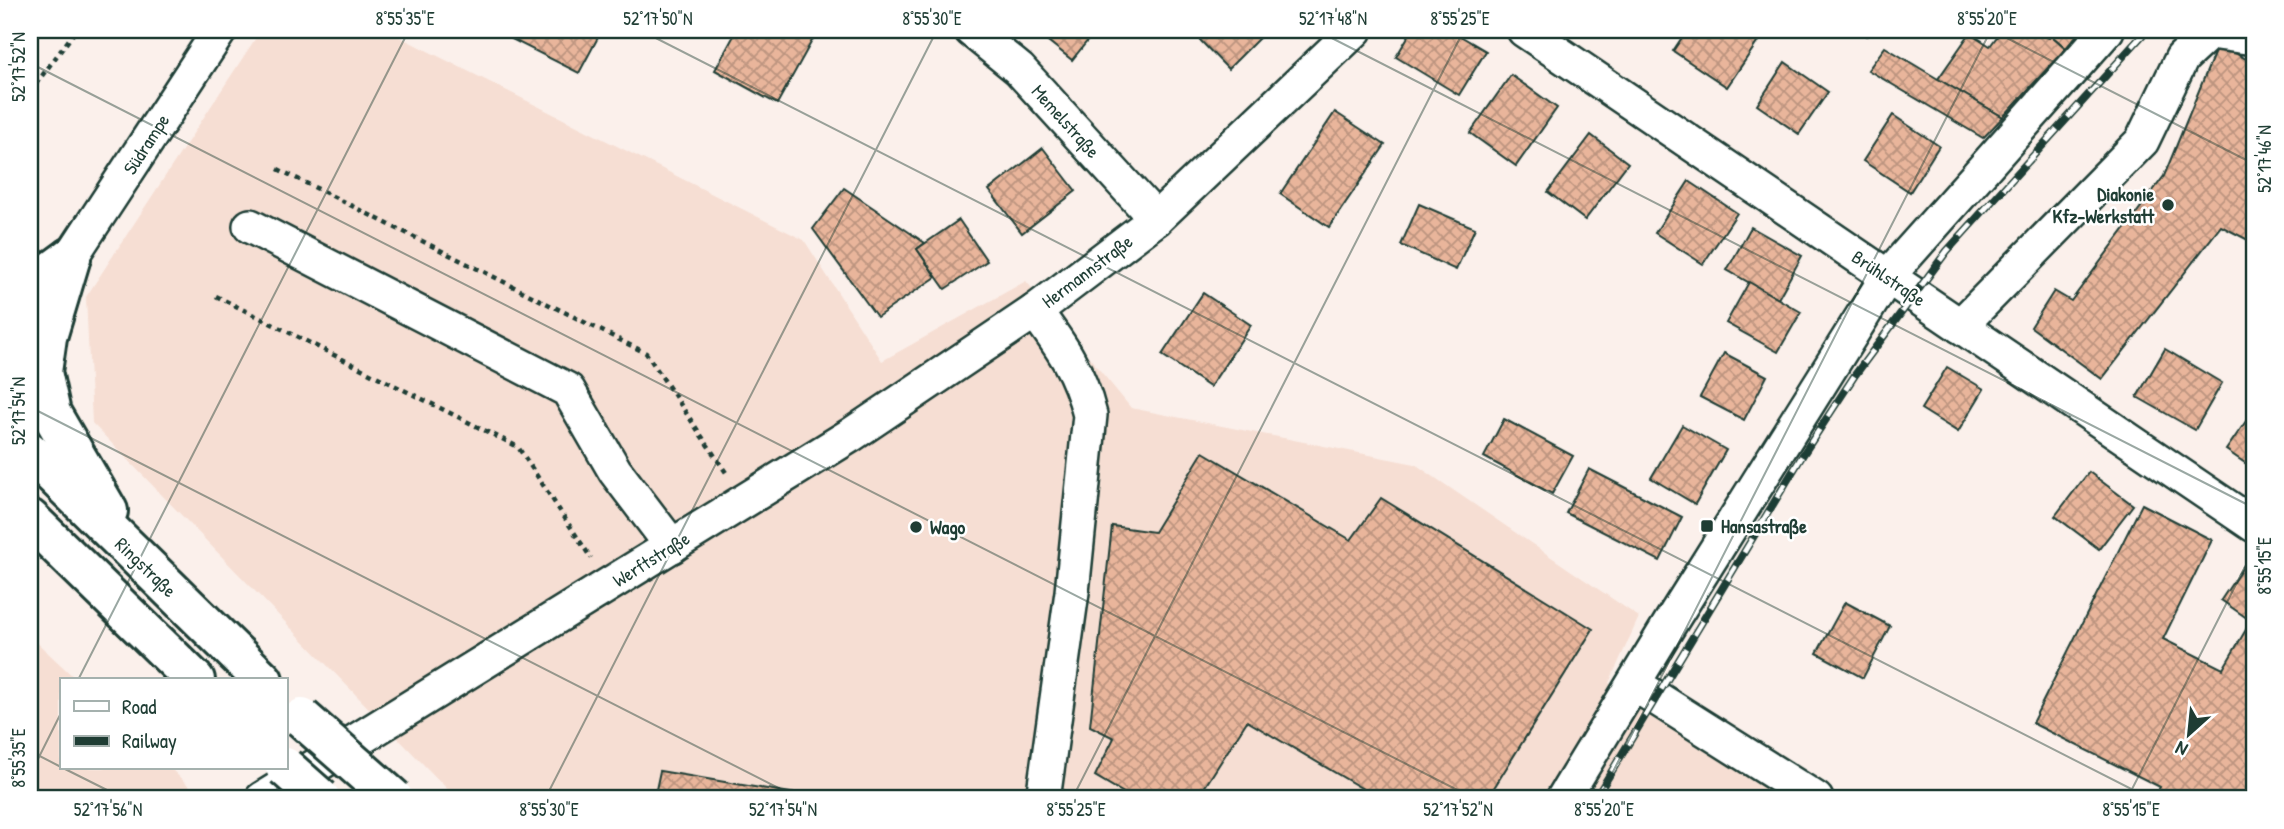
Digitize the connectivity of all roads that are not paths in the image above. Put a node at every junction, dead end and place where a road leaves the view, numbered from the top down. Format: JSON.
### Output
{"nodes":[{"id":1,"x":220,"y":30,"type":"edge"},
{"id":2,"x":971,"y":30,"type":"edge"},
{"id":3,"x":1355,"y":30,"type":"edge"},
{"id":4,"x":1524,"y":30,"type":"edge"},
{"id":5,"x":2107,"y":30,"type":"edge"},
{"id":6,"x":2254,"y":38,"type":"edge"},
{"id":7,"x":1156,"y":219,"type":"junction"},
{"id":8,"x":250,"y":226,"type":"dead end"},
{"id":9,"x":71,"y":257,"type":"junction"},
{"id":10,"x":1887,"y":277,"type":"junction"},
{"id":11,"x":30,"y":287,"type":"edge"},
{"id":12,"x":1035,"y":311,"type":"junction"},
{"id":13,"x":1960,"y":326,"type":"junction"},
{"id":14,"x":30,"y":452,"type":"edge"},
{"id":15,"x":30,"y":519,"type":"edge"},
{"id":16,"x":2254,"y":525,"type":"edge"},
{"id":17,"x":45,"y":546,"type":"edge"},
{"id":18,"x":672,"y":547,"type":"junction"},
{"id":19,"x":132,"y":554,"type":"junction"},
{"id":20,"x":192,"y":678,"type":"edge"},
{"id":21,"x":261,"y":678,"type":"edge"},
{"id":22,"x":1634,"y":684,"type":"junction"},
{"id":23,"x":294,"y":710,"type":"edge"},
{"id":24,"x":287,"y":769,"type":"edge"},
{"id":25,"x":262,"y":799,"type":"edge"},
{"id":26,"x":321,"y":799,"type":"edge"},
{"id":27,"x":394,"y":799,"type":"edge"},
{"id":28,"x":1043,"y":799,"type":"edge"},
{"id":29,"x":1563,"y":799,"type":"edge"},
{"id":30,"x":1816,"y":799,"type":"edge"}],
"edges":[{"from":1,"to":9,"type":"street","name":"Südrampe"},
{"from":2,"to":7,"type":"street","name":"Memelstraße"},
{"from":3,"to":7,"type":"street","name":"Hermannstraße"},
{"from":4,"to":10,"type":"street","name":"Brühlstraße"},
{"from":5,"to":10,"type":"street"},
{"from":6,"to":13,"type":"street"},
{"from":7,"to":12,"type":"street","name":"Hermannstraße"},
{"from":8,"to":18,"type":"street"},
{"from":9,"to":11,"type":"main road"},
{"from":9,"to":19,"type":"main road"},
{"from":10,"to":13,"type":"street","name":"Brühlstraße"},
{"from":10,"to":22,"type":"street"},
{"from":12,"to":18,"type":"street","name":"Werftstraße"},
{"from":12,"to":28,"type":"street","name":"Hermannstraße"},
{"from":13,"to":16,"type":"street","name":"Brühlstraße"},
{"from":14,"to":19,"type":"main road","name":"Ringstraße"},
{"from":15,"to":17,"type":"main road"},
{"from":17,"to":20,"type":"main road"},
{"from":18,"to":25,"type":"street","name":"Werftstraße"},
{"from":19,"to":21,"type":"main road","name":"Ringstraße"},
{"from":22,"to":29,"type":"street"},
{"from":22,"to":30,"type":"street"},
{"from":23,"to":27,"type":"main road","bridge":true},
{"from":24,"to":26,"type":"main road","bridge":true}]}
